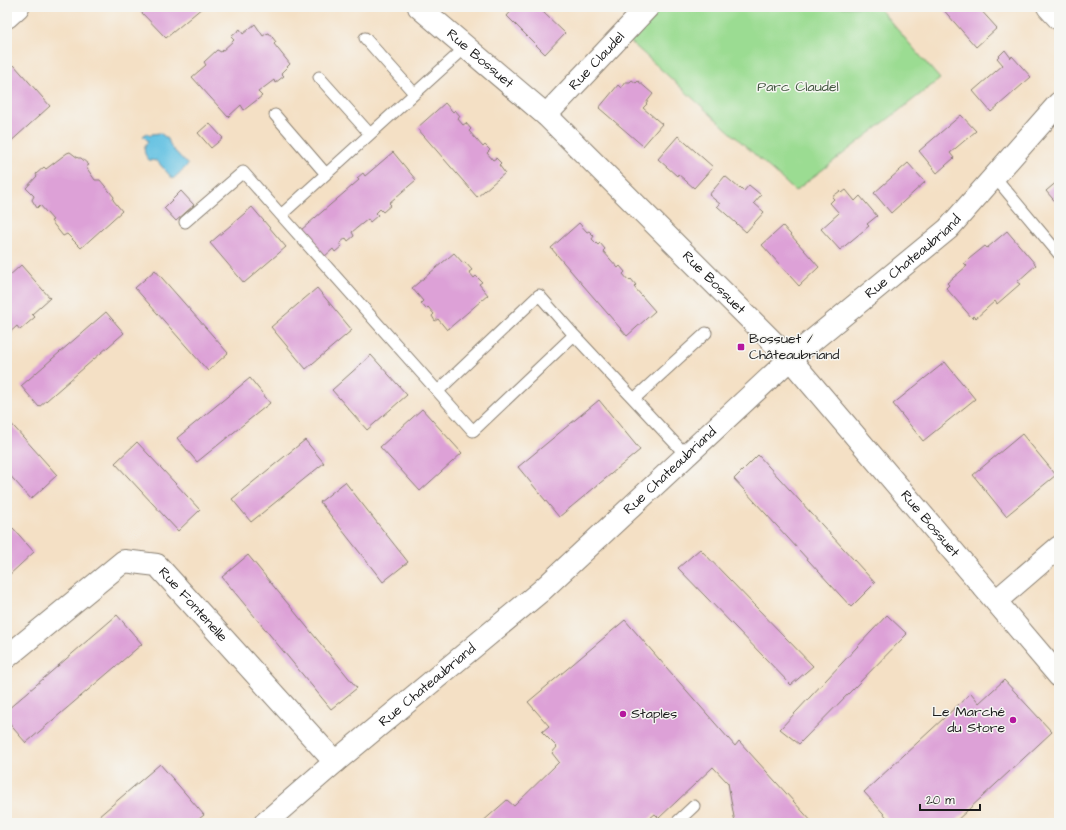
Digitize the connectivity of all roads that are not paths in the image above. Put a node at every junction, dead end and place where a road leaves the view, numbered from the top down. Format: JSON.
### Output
{"nodes":[{"id":1,"x":18,"y":7,"type":"edge"},
{"id":2,"x":419,"y":7,"type":"edge"},
{"id":3,"x":648,"y":7,"type":"edge"},
{"id":4,"x":1048,"y":7,"type":"edge"},
{"id":5,"x":7,"y":17,"type":"edge"},
{"id":6,"x":1059,"y":19,"type":"edge"},
{"id":7,"x":365,"y":38,"type":"dead end"},
{"id":8,"x":466,"y":47,"type":"junction"},
{"id":9,"x":319,"y":77,"type":"dead end"},
{"id":10,"x":414,"y":93,"type":"junction"},
{"id":11,"x":1059,"y":102,"type":"edge"},
{"id":12,"x":275,"y":115,"type":"dead end"},
{"id":13,"x":546,"y":115,"type":"junction"},
{"id":14,"x":370,"y":134,"type":"junction"},
{"id":15,"x":326,"y":174,"type":"junction"},
{"id":16,"x":994,"y":176,"type":"junction"},
{"id":17,"x":281,"y":215,"type":"junction"},
{"id":18,"x":184,"y":222,"type":"dead end"},
{"id":19,"x":1059,"y":254,"type":"edge"},
{"id":20,"x":706,"y":333,"type":"dead end"},
{"id":21,"x":574,"y":335,"type":"junction"},
{"id":22,"x":790,"y":359,"type":"junction"},
{"id":23,"x":438,"y":391,"type":"junction"},
{"id":24,"x":634,"y":399,"type":"junction"},
{"id":25,"x":686,"y":455,"type":"junction"},
{"id":26,"x":1059,"y":548,"type":"edge"},
{"id":27,"x":996,"y":601,"type":"junction"},
{"id":28,"x":7,"y":657,"type":"edge"},
{"id":29,"x":1059,"y":676,"type":"edge"},
{"id":30,"x":335,"y":762,"type":"junction"},
{"id":31,"x":694,"y":806,"type":"dead end"},
{"id":32,"x":265,"y":823,"type":"edge"},
{"id":33,"x":676,"y":823,"type":"edge"}],
"edges":[{"from":1,"to":5,"type":"street"},
{"from":2,"to":8,"type":"street","name":"Rue Bossuet"},
{"from":3,"to":13,"type":"street","name":"Rue Claudel"},
{"from":4,"to":6,"type":"street"},
{"from":7,"to":10,"type":"lane"},
{"from":8,"to":10,"type":"lane"},
{"from":8,"to":13,"type":"street","name":"Rue Bossuet"},
{"from":9,"to":14,"type":"lane"},
{"from":10,"to":14,"type":"lane"},
{"from":11,"to":16,"type":"street","name":"Rue Chateaubriand"},
{"from":12,"to":15,"type":"lane"},
{"from":13,"to":22,"type":"street","name":"Rue Bossuet"},
{"from":14,"to":15,"type":"lane"},
{"from":15,"to":17,"type":"lane"},
{"from":16,"to":19,"type":"lane"},
{"from":16,"to":22,"type":"street","name":"Rue Chateaubriand"},
{"from":17,"to":18,"type":"lane"},
{"from":17,"to":23,"type":"lane"},
{"from":20,"to":24,"type":"lane"},
{"from":21,"to":23,"type":"lane"},
{"from":21,"to":23,"type":"lane"},
{"from":21,"to":24,"type":"lane"},
{"from":22,"to":25,"type":"street","name":"Rue Chateaubriand"},
{"from":22,"to":27,"type":"street","name":"Rue Bossuet"},
{"from":24,"to":25,"type":"lane"},
{"from":25,"to":30,"type":"street","name":"Rue Chateaubriand"},
{"from":26,"to":27,"type":"street"},
{"from":27,"to":29,"type":"street","name":"Rue Bossuet"},
{"from":28,"to":30,"type":"street","name":"Rue Fontenelle"},
{"from":30,"to":32,"type":"street","name":"Rue Chateaubriand"},
{"from":31,"to":33,"type":"lane"}]}
